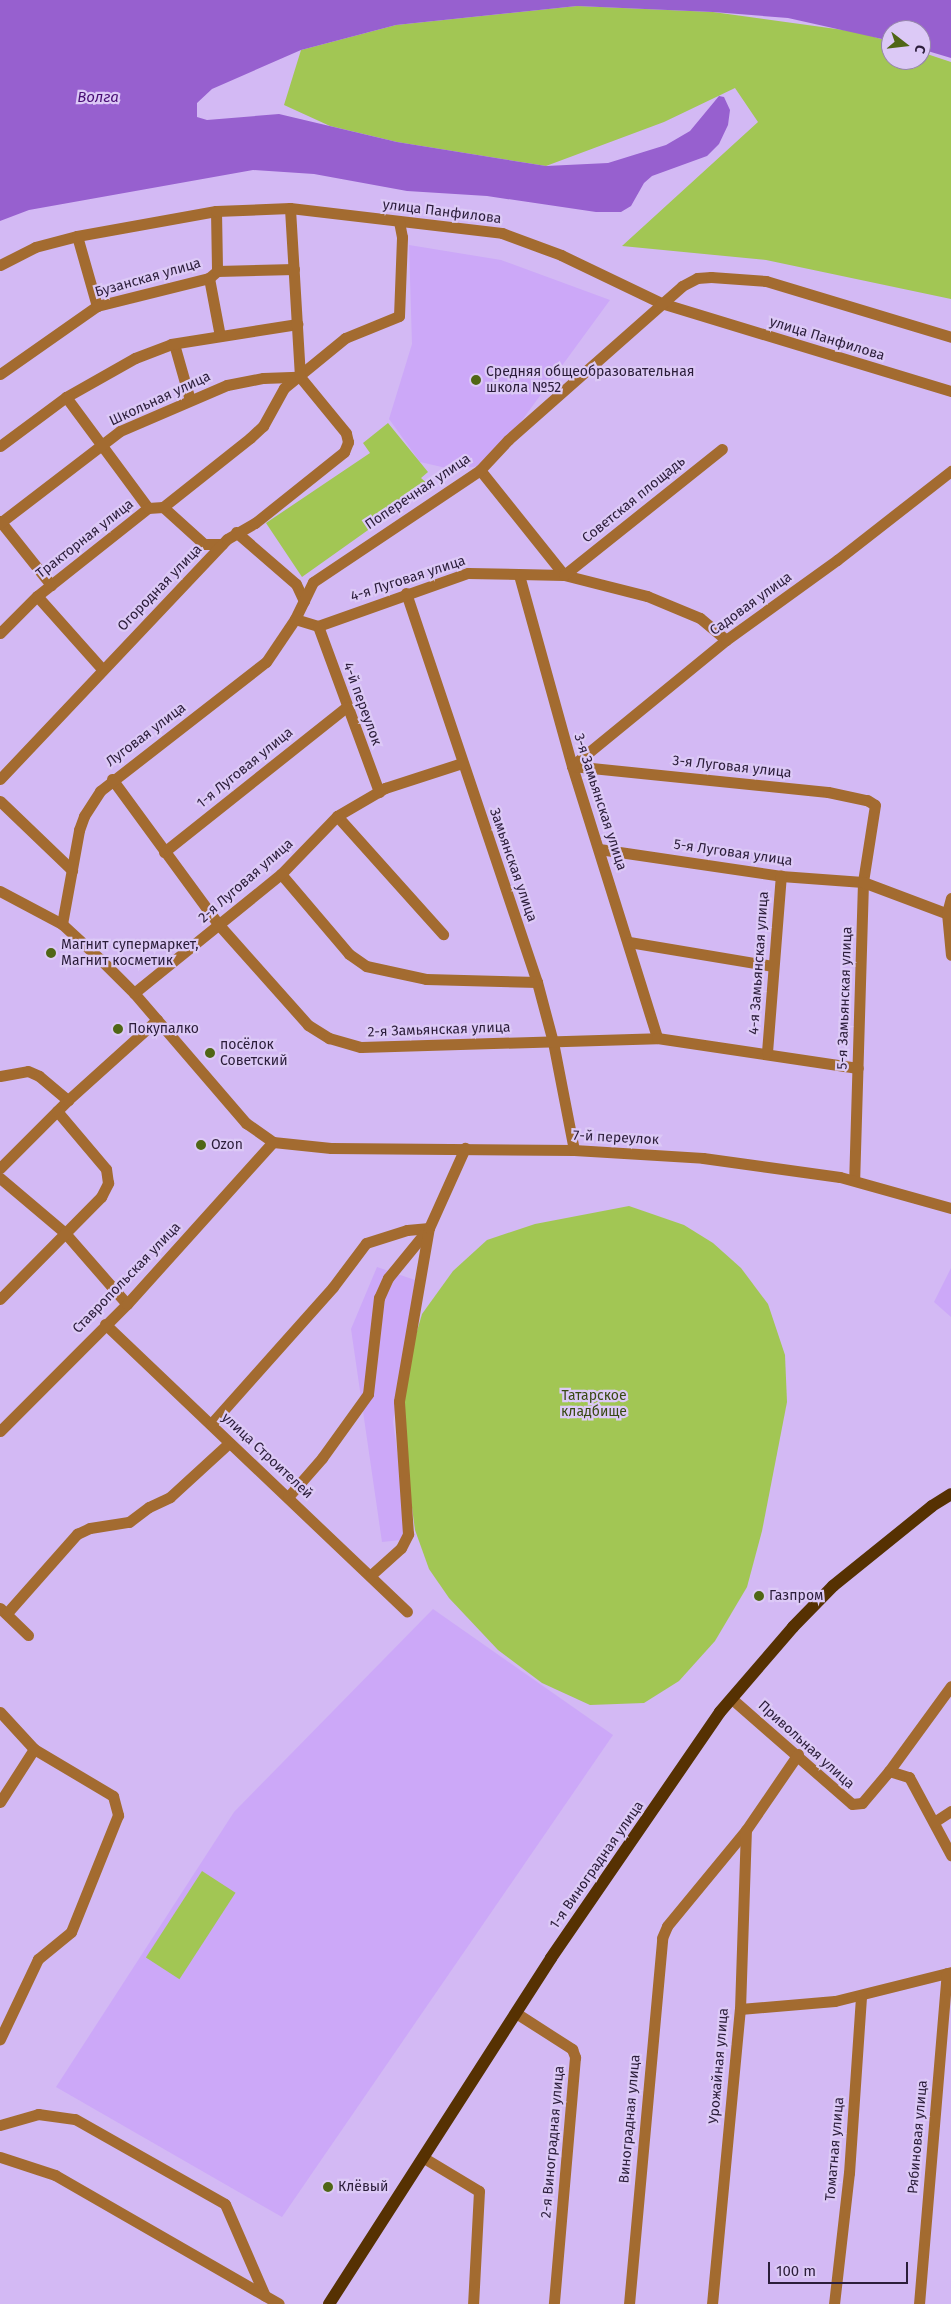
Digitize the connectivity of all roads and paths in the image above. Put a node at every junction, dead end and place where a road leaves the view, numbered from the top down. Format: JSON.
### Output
{"nodes":[{"id":1,"x":290,"y":208,"type":"junction"},
{"id":2,"x":216,"y":211,"type":"junction"},
{"id":3,"x":399,"y":222,"type":"junction"},
{"id":4,"x":77,"y":236,"type":"junction"},
{"id":5,"x":0,"y":265,"type":"edge"},
{"id":6,"x":294,"y":269,"type":"junction"},
{"id":7,"x":213,"y":274,"type":"junction"},
{"id":8,"x":661,"y":304,"type":"junction"},
{"id":9,"x":97,"y":306,"type":"junction"},
{"id":10,"x":297,"y":324,"type":"junction"},
{"id":11,"x":220,"y":336,"type":"junction"},
{"id":12,"x":951,"y":336,"type":"edge"},
{"id":13,"x":174,"y":344,"type":"junction"},
{"id":14,"x":0,"y":374,"type":"edge"},
{"id":15,"x":300,"y":377,"type":"junction"},
{"id":16,"x":951,"y":390,"type":"edge"},
{"id":17,"x":66,"y":397,"type":"junction"},
{"id":18,"x":190,"y":400,"type":"junction"},
{"id":19,"x":0,"y":446,"type":"edge"},
{"id":20,"x":99,"y":446,"type":"junction"},
{"id":21,"x":722,"y":449,"type":"dead end"},
{"id":22,"x":480,"y":470,"type":"junction"},
{"id":23,"x":951,"y":471,"type":"edge"},
{"id":24,"x":162,"y":507,"type":"junction"},
{"id":25,"x":148,"y":508,"type":"junction"},
{"id":26,"x":0,"y":522,"type":"edge"},
{"id":27,"x":236,"y":532,"type":"junction"},
{"id":28,"x":222,"y":544,"type":"junction"},
{"id":29,"x":519,"y":575,"type":"junction"},
{"id":30,"x":564,"y":575,"type":"junction"},
{"id":31,"x":51,"y":584,"type":"junction"},
{"id":32,"x":406,"y":593,"type":"junction"},
{"id":33,"x":37,"y":596,"type":"junction"},
{"id":34,"x":304,"y":601,"type":"junction"},
{"id":35,"x":294,"y":619,"type":"junction"},
{"id":36,"x":318,"y":626,"type":"junction"},
{"id":37,"x":0,"y":633,"type":"edge"},
{"id":38,"x":726,"y":640,"type":"junction"},
{"id":39,"x":102,"y":669,"type":"junction"},
{"id":40,"x":346,"y":707,"type":"junction"},
{"id":41,"x":462,"y":763,"type":"junction"},
{"id":42,"x":572,"y":766,"type":"junction"},
{"id":43,"x":0,"y":779,"type":"edge"},
{"id":44,"x":112,"y":779,"type":"junction"},
{"id":45,"x":379,"y":792,"type":"junction"},
{"id":46,"x":0,"y":801,"type":"edge"},
{"id":47,"x":337,"y":816,"type":"junction"},
{"id":48,"x":875,"y":818,"type":"joint"},
{"id":49,"x":599,"y":849,"type":"junction"},
{"id":50,"x":164,"y":852,"type":"junction"},
{"id":51,"x":72,"y":870,"type":"junction"},
{"id":52,"x":281,"y":874,"type":"junction"},
{"id":53,"x":781,"y":876,"type":"junction"},
{"id":54,"x":863,"y":882,"type":"junction"},
{"id":55,"x":0,"y":891,"type":"edge"},
{"id":56,"x":951,"y":898,"type":"edge"},
{"id":57,"x":949,"y":914,"type":"edge"},
{"id":58,"x":62,"y":924,"type":"junction"},
{"id":59,"x":220,"y":925,"type":"junction"},
{"id":60,"x":443,"y":934,"type":"dead end"},
{"id":61,"x":629,"y":942,"type":"junction"},
{"id":62,"x":951,"y":955,"type":"edge"},
{"id":63,"x":772,"y":966,"type":"junction"},
{"id":64,"x":537,"y":982,"type":"junction"},
{"id":65,"x":134,"y":993,"type":"junction"},
{"id":66,"x":157,"y":1020,"type":"junction"},
{"id":67,"x":656,"y":1038,"type":"junction"},
{"id":68,"x":553,"y":1042,"type":"junction"},
{"id":69,"x":767,"y":1052,"type":"junction"},
{"id":70,"x":858,"y":1068,"type":"junction"},
{"id":71,"x":3,"y":1073,"type":"edge"},
{"id":72,"x":68,"y":1100,"type":"junction"},
{"id":73,"x":57,"y":1111,"type":"junction"},
{"id":74,"x":273,"y":1142,"type":"junction"},
{"id":75,"x":465,"y":1148,"type":"junction"},
{"id":76,"x":574,"y":1150,"type":"junction"},
{"id":77,"x":0,"y":1168,"type":"edge"},
{"id":78,"x":0,"y":1178,"type":"edge"},
{"id":79,"x":854,"y":1180,"type":"junction"},
{"id":80,"x":951,"y":1208,"type":"edge"},
{"id":81,"x":429,"y":1228,"type":"junction"},
{"id":82,"x":65,"y":1233,"type":"junction"},
{"id":83,"x":0,"y":1299,"type":"edge"},
{"id":84,"x":127,"y":1304,"type":"junction"},
{"id":85,"x":104,"y":1324,"type":"junction"},
{"id":86,"x":211,"y":1424,"type":"junction"},
{"id":87,"x":0,"y":1431,"type":"edge"},
{"id":88,"x":230,"y":1443,"type":"junction"},
{"id":89,"x":951,"y":1494,"type":"edge"},
{"id":90,"x":288,"y":1497,"type":"junction"},
{"id":91,"x":371,"y":1575,"type":"junction"},
{"id":92,"x":3,"y":1611,"type":"edge"},
{"id":93,"x":407,"y":1612,"type":"dead end"},
{"id":94,"x":28,"y":1635,"type":"dead end"},
{"id":95,"x":951,"y":1686,"type":"edge"},
{"id":96,"x":732,"y":1699,"type":"junction"},
{"id":97,"x":0,"y":1712,"type":"edge"},
{"id":98,"x":34,"y":1749,"type":"junction"},
{"id":99,"x":798,"y":1754,"type":"junction"},
{"id":100,"x":889,"y":1771,"type":"junction"},
{"id":101,"x":0,"y":1802,"type":"edge"},
{"id":102,"x":951,"y":1811,"type":"edge"},
{"id":103,"x":934,"y":1822,"type":"junction"},
{"id":104,"x":746,"y":1830,"type":"junction"},
{"id":105,"x":951,"y":1855,"type":"edge"},
{"id":106,"x":949,"y":1972,"type":"edge"},
{"id":107,"x":861,"y":1995,"type":"junction"},
{"id":108,"x":740,"y":2009,"type":"junction"},
{"id":109,"x":516,"y":2013,"type":"junction"},
{"id":110,"x":0,"y":2039,"type":"edge"},
{"id":111,"x":0,"y":2125,"type":"edge"},
{"id":112,"x":0,"y":2157,"type":"edge"},
{"id":113,"x":424,"y":2158,"type":"junction"},
{"id":114,"x":265,"y":2296,"type":"junction"},
{"id":115,"x":279,"y":2304,"type":"edge"},
{"id":116,"x":329,"y":2304,"type":"edge"},
{"id":117,"x":473,"y":2304,"type":"edge"},
{"id":118,"x":554,"y":2304,"type":"edge"},
{"id":119,"x":629,"y":2304,"type":"edge"},
{"id":120,"x":712,"y":2304,"type":"edge"},
{"id":121,"x":834,"y":2304,"type":"edge"},
{"id":122,"x":919,"y":2304,"type":"edge"}],
"edges":[{"from":1,"to":2,"type":"street","name":"улица Панфилова"},
{"from":1,"to":3,"type":"street","name":"улица Панфилова"},
{"from":1,"to":6,"type":"street"},
{"from":2,"to":4,"type":"street","name":"улица Панфилова"},
{"from":2,"to":7,"type":"street"},
{"from":3,"to":8,"type":"street","name":"улица Панфилова"},
{"from":3,"to":15,"type":"street"},
{"from":4,"to":5,"type":"street","name":"улица Панфилова"},
{"from":4,"to":9,"type":"street"},
{"from":6,"to":7,"type":"street","name":"Бузанская улица"},
{"from":6,"to":10,"type":"street"},
{"from":7,"to":9,"type":"street","name":"Бузанская улица"},
{"from":7,"to":11,"type":"street"},
{"from":8,"to":12,"type":"street","name":"Поперечная улица"},
{"from":8,"to":16,"type":"street","name":"улица Панфилова"},
{"from":8,"to":22,"type":"street","name":"Поперечная улица"},
{"from":9,"to":14,"type":"street","name":"Бузанская улица"},
{"from":10,"to":11,"type":"street"},
{"from":10,"to":15,"type":"street"},
{"from":11,"to":13,"type":"street"},
{"from":13,"to":17,"type":"street"},
{"from":13,"to":18,"type":"street"},
{"from":15,"to":18,"type":"street","name":"Школьная улица"},
{"from":15,"to":24,"type":"street"},
{"from":15,"to":27,"type":"street","name":"Огородная улица"},
{"from":17,"to":19,"type":"street"},
{"from":17,"to":20,"type":"street"},
{"from":18,"to":20,"type":"street","name":"Школьная улица"},
{"from":20,"to":25,"type":"street"},
{"from":20,"to":26,"type":"street","name":"Школьная улица"},
{"from":21,"to":30,"type":"street","name":"Советская площадь"},
{"from":22,"to":30,"type":"street"},
{"from":22,"to":34,"type":"street","name":"Поперечная улица"},
{"from":23,"to":38,"type":"street","name":"Садовая улица"},
{"from":24,"to":25,"type":"street","name":"Тракторная улица"},
{"from":24,"to":28,"type":"street"},
{"from":25,"to":31,"type":"street","name":"Тракторная улица"},
{"from":26,"to":31,"type":"street"},
{"from":27,"to":28,"type":"street","name":"Огородная улица"},
{"from":27,"to":34,"type":"street"},
{"from":28,"to":39,"type":"street","name":"Огородная улица"},
{"from":29,"to":30,"type":"street","name":"4-я Луговая улица"},
{"from":29,"to":32,"type":"street","name":"4-я Луговая улица"},
{"from":29,"to":42,"type":"street","name":"3-я Замьянская улица"},
{"from":30,"to":38,"type":"street","name":"4-я Луговая улица"},
{"from":31,"to":33,"type":"street","name":"Тракторная улица"},
{"from":32,"to":36,"type":"street","name":"4-я Луговая улица"},
{"from":32,"to":41,"type":"street","name":"Замьянская улица"},
{"from":33,"to":37,"type":"street","name":"Тракторная улица"},
{"from":33,"to":39,"type":"street"},
{"from":34,"to":35,"type":"street","name":"Луговая улица"},
{"from":35,"to":36,"type":"street"},
{"from":35,"to":44,"type":"street","name":"Луговая улица"},
{"from":36,"to":40,"type":"street","name":"4-й переулок"},
{"from":38,"to":42,"type":"street","name":"Садовая улица"},
{"from":39,"to":43,"type":"street","name":"Огородная улица"},
{"from":40,"to":45,"type":"street","name":"4-й переулок"},
{"from":40,"to":50,"type":"street","name":"1-я Луговая улица"},
{"from":41,"to":45,"type":"street","name":"2-я Луговая улица"},
{"from":41,"to":64,"type":"street","name":"Замьянская улица"},
{"from":42,"to":48,"type":"street","name":"3-я Луговая улица"},
{"from":42,"to":49,"type":"street","name":"3-я Замьянская улица"},
{"from":44,"to":50,"type":"street","name":"2-я Замьянская улица"},
{"from":44,"to":51,"type":"street","name":"Луговая улица"},
{"from":45,"to":47,"type":"street","name":"2-я Луговая улица"},
{"from":46,"to":51,"type":"street"},
{"from":47,"to":52,"type":"street","name":"2-я Луговая улица"},
{"from":47,"to":60,"type":"street"},
{"from":48,"to":54,"type":"street","name":"5-я Замьянская улица"},
{"from":49,"to":53,"type":"street","name":"5-я Луговая улица"},
{"from":49,"to":61,"type":"street","name":"3-я Замьянская улица"},
{"from":50,"to":59,"type":"street","name":"2-я Замьянская улица"},
{"from":51,"to":58,"type":"street","name":"Луговая улица"},
{"from":52,"to":59,"type":"street","name":"2-я Луговая улица"},
{"from":52,"to":64,"type":"street"},
{"from":53,"to":54,"type":"street","name":"5-я Луговая улица"},
{"from":53,"to":63,"type":"street","name":"4-я Замьянская улица"},
{"from":54,"to":57,"type":"street","name":"5-я Луговая улица"},
{"from":54,"to":70,"type":"street","name":"5-я Замьянская улица"},
{"from":55,"to":58,"type":"street"},
{"from":56,"to":57,"type":"street"},
{"from":57,"to":62,"type":"street"},
{"from":58,"to":65,"type":"street"},
{"from":59,"to":65,"type":"street","name":"2-я Луговая улица"},
{"from":59,"to":68,"type":"street","name":"2-я Замьянская улица"},
{"from":61,"to":63,"type":"street"},
{"from":61,"to":67,"type":"street","name":"3-я Замьянская улица"},
{"from":63,"to":69,"type":"street","name":"4-я Замьянская улица"},
{"from":64,"to":68,"type":"street","name":"Замьянская улица"},
{"from":65,"to":66,"type":"street"},
{"from":66,"to":72,"type":"street"},
{"from":66,"to":74,"type":"street"},
{"from":67,"to":68,"type":"street","name":"2-я Замьянская улица"},
{"from":67,"to":69,"type":"street","name":"2-я Замьянская улица"},
{"from":68,"to":76,"type":"street","name":"Замьянская улица"},
{"from":69,"to":70,"type":"street","name":"2-я Замьянская улица"},
{"from":70,"to":79,"type":"street","name":"5-я Замьянская улица"},
{"from":71,"to":72,"type":"street"},
{"from":72,"to":73,"type":"street"},
{"from":73,"to":77,"type":"street"},
{"from":73,"to":82,"type":"street"},
{"from":74,"to":75,"type":"street","name":"7-й переулок"},
{"from":74,"to":84,"type":"street","name":"Ставропольская улица"},
{"from":75,"to":76,"type":"street","name":"7-й переулок"},
{"from":75,"to":81,"type":"street"},
{"from":76,"to":79,"type":"street","name":"7-й переулок"},
{"from":78,"to":82,"type":"street"},
{"from":79,"to":80,"type":"street","name":"7-й переулок"},
{"from":81,"to":86,"type":"street"},
{"from":81,"to":90,"type":"street"},
{"from":81,"to":91,"type":"street"},
{"from":82,"to":83,"type":"street"},
{"from":82,"to":84,"type":"street"},
{"from":84,"to":85,"type":"street","name":"Ставропольская улица"},
{"from":85,"to":86,"type":"street","name":"улица Строителей"},
{"from":85,"to":87,"type":"street","name":"Ставропольская улица"},
{"from":86,"to":88,"type":"street","name":"улица Строителей"},
{"from":88,"to":90,"type":"street","name":"улица Строителей"},
{"from":88,"to":92,"type":"street"},
{"from":89,"to":96,"type":"main road","name":"1-я Виноградная улица"},
{"from":90,"to":91,"type":"street","name":"улица Строителей"},
{"from":91,"to":93,"type":"street","name":"улица Строителей"},
{"from":92,"to":94,"type":"street"},
{"from":95,"to":100,"type":"street"},
{"from":96,"to":99,"type":"street","name":"Привольная улица"},
{"from":96,"to":109,"type":"main road","name":"1-я Виноградная улица"},
{"from":97,"to":98,"type":"street"},
{"from":98,"to":101,"type":"street"},
{"from":98,"to":110,"type":"street"},
{"from":99,"to":100,"type":"street","name":"Привольная улица"},
{"from":99,"to":104,"type":"street"},
{"from":100,"to":103,"type":"street"},
{"from":102,"to":103,"type":"street"},
{"from":103,"to":105,"type":"street"},
{"from":104,"to":108,"type":"street","name":"Урожайная улица"},
{"from":104,"to":119,"type":"street","name":"Виноградная улица"},
{"from":106,"to":107,"type":"street"},
{"from":106,"to":122,"type":"street","name":"Рябиновая улица"},
{"from":107,"to":108,"type":"street"},
{"from":107,"to":121,"type":"street","name":"Томатная улица"},
{"from":108,"to":120,"type":"street","name":"Урожайная улица"},
{"from":109,"to":113,"type":"main road","name":"1-я Виноградная улица"},
{"from":109,"to":118,"type":"street","name":"2-я Виноградная улица"},
{"from":111,"to":114,"type":"street"},
{"from":112,"to":114,"type":"street"},
{"from":113,"to":116,"type":"main road","name":"1-я Виноградная улица"},
{"from":113,"to":117,"type":"street"},
{"from":114,"to":115,"type":"street"}]}
